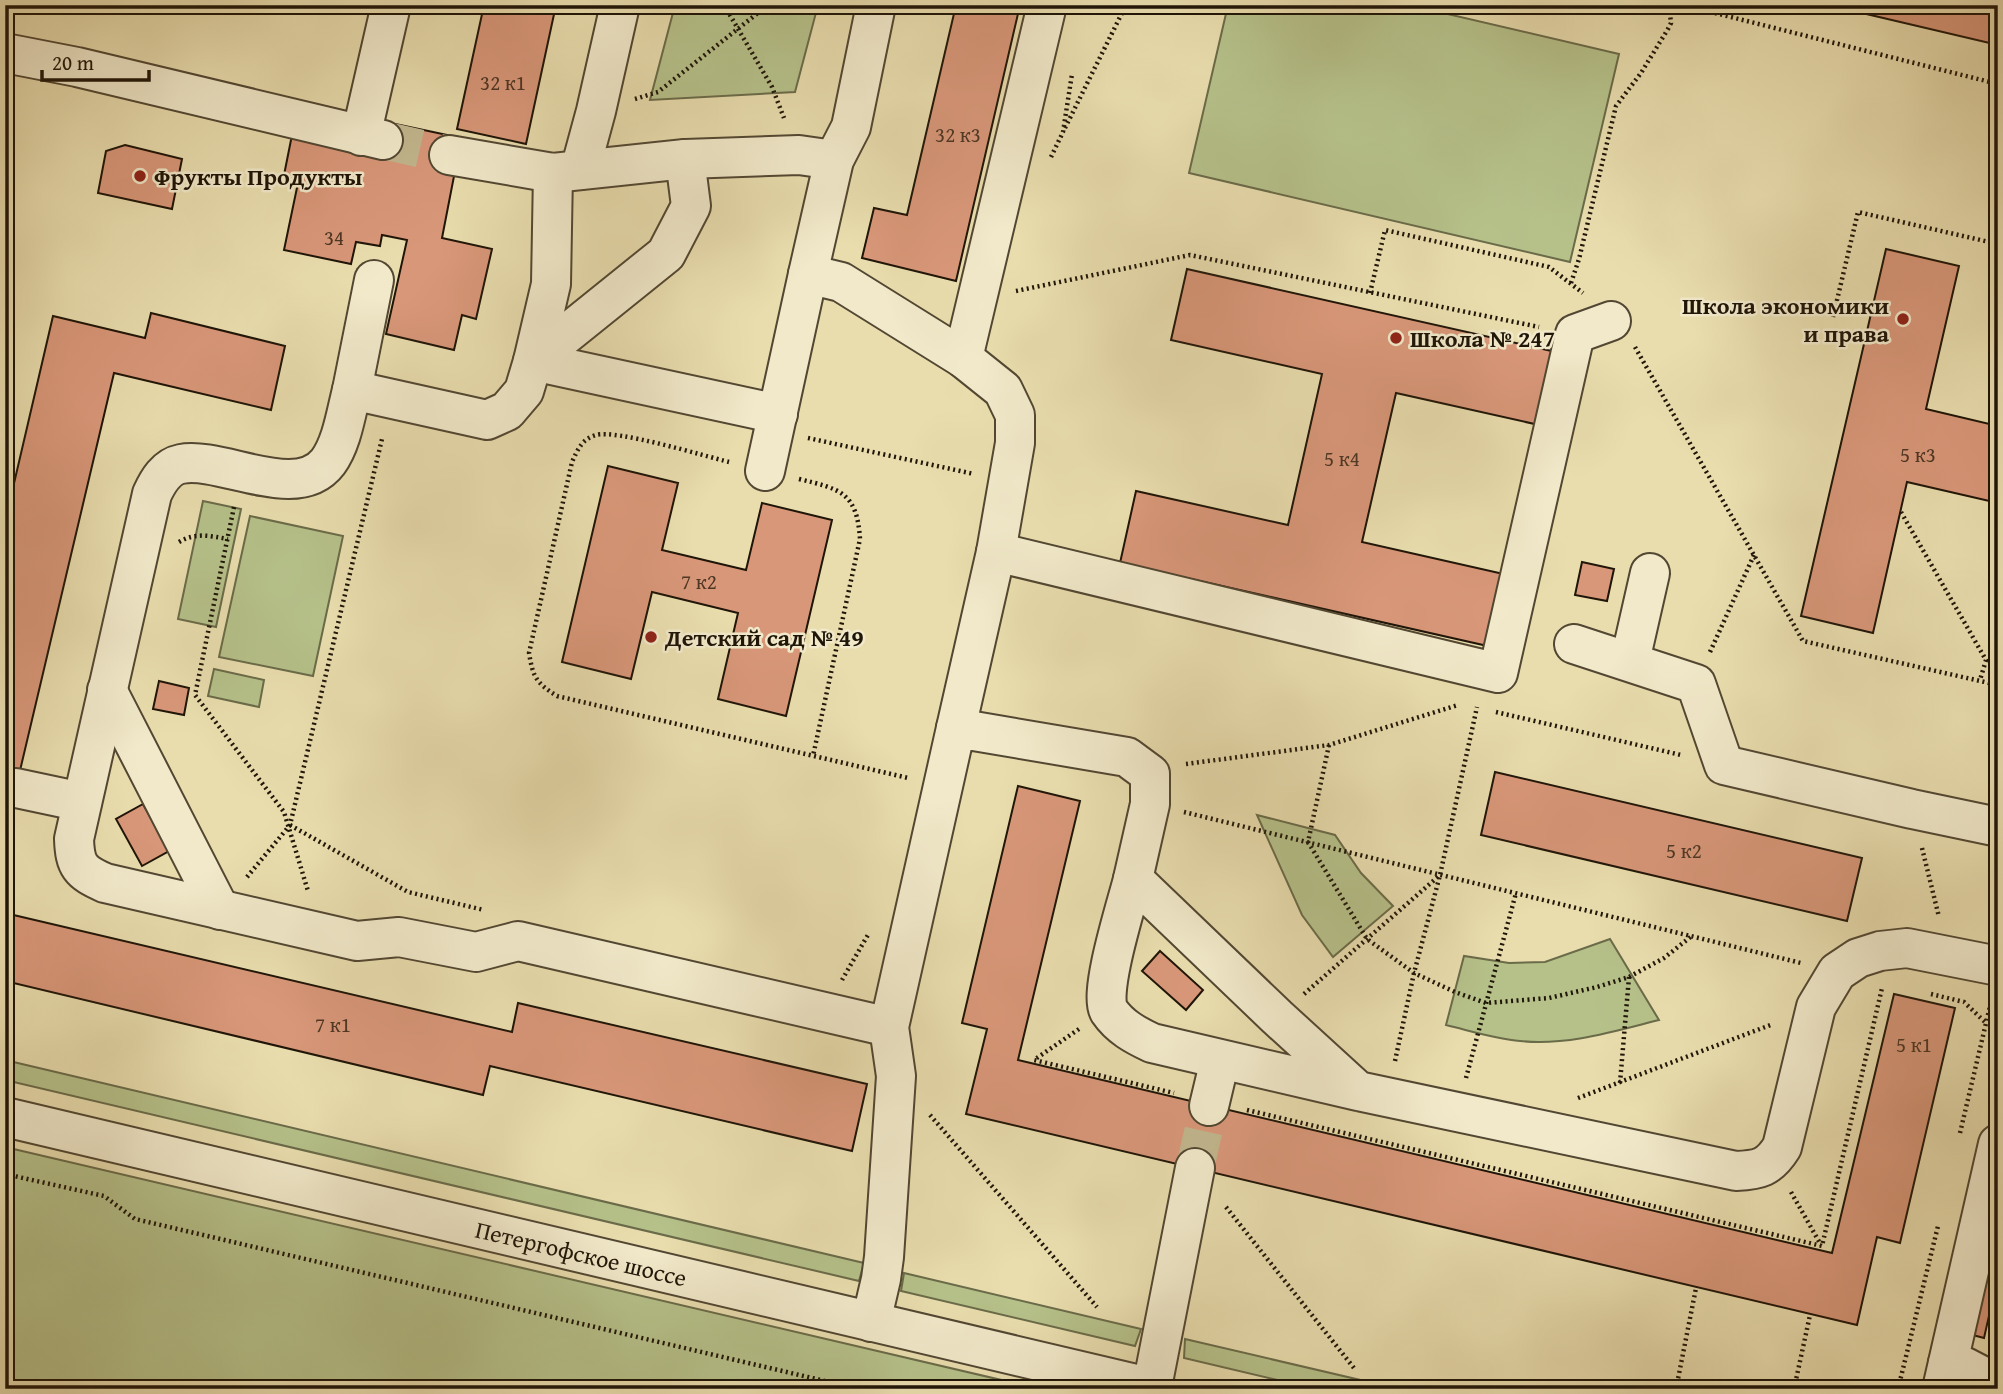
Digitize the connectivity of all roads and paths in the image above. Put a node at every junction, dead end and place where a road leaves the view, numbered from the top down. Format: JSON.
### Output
{"nodes":[{"id":1,"x":391,"y":5,"type":"edge"},
{"id":2,"x":620,"y":5,"type":"edge"},
{"id":3,"x":724,"y":5,"type":"edge"},
{"id":4,"x":768,"y":5,"type":"edge"},
{"id":5,"x":876,"y":5,"type":"edge"},
{"id":6,"x":1046,"y":5,"type":"edge"},
{"id":7,"x":1126,"y":5,"type":"edge"},
{"id":8,"x":1669,"y":5,"type":"edge"},
{"id":9,"x":1683,"y":5,"type":"edge"},
{"id":10,"x":738,"y":29,"type":"junction"},
{"id":11,"x":5,"y":53,"type":"edge"},
{"id":12,"x":1998,"y":84,"type":"edge"},
{"id":13,"x":596,"y":111,"type":"junction"},
{"id":14,"x":1063,"y":132,"type":"dead end"},
{"id":15,"x":449,"y":155,"type":"tunnel mouth"},
{"id":16,"x":817,"y":157,"type":"junction"},
{"id":17,"x":685,"y":159,"type":"junction"},
{"id":18,"x":566,"y":172,"type":"junction"},
{"id":19,"x":1998,"y":244,"type":"edge"},
{"id":20,"x":808,"y":274,"type":"junction"},
{"id":21,"x":374,"y":280,"type":"dead end"},
{"id":22,"x":1571,"y":283,"type":"dead end"},
{"id":23,"x":978,"y":299,"type":"junction"},
{"id":24,"x":1833,"y":317,"type":"dead end"},
{"id":25,"x":1611,"y":321,"type":"dead end"},
{"id":26,"x":1575,"y":334,"type":"junction"},
{"id":27,"x":963,"y":358,"type":"junction"},
{"id":28,"x":533,"y":361,"type":"junction"},
{"id":29,"x":352,"y":390,"type":"junction"},
{"id":30,"x":391,"y":399,"type":"junction"},
{"id":31,"x":778,"y":414,"type":"junction"},
{"id":32,"x":765,"y":471,"type":"junction"},
{"id":33,"x":234,"y":507,"type":"dead end"},
{"id":34,"x":1901,"y":512,"type":"dead end"},
{"id":35,"x":228,"y":539,"type":"junction"},
{"id":36,"x":996,"y":552,"type":"junction"},
{"id":37,"x":138,"y":553,"type":"junction"},
{"id":38,"x":1754,"y":555,"type":"dead end"},
{"id":39,"x":1650,"y":573,"type":"dead end"},
{"id":40,"x":1803,"y":641,"type":"dead end"},
{"id":41,"x":1574,"y":644,"type":"dead end"},
{"id":42,"x":1630,"y":661,"type":"junction"},
{"id":43,"x":1980,"y":680,"type":"junction"},
{"id":44,"x":1696,"y":684,"type":"junction"},
{"id":45,"x":1998,"y":685,"type":"edge"},
{"id":46,"x":107,"y":690,"type":"junction"},
{"id":47,"x":1458,"y":705,"type":"dead end"},
{"id":48,"x":1469,"y":706,"type":"dead end"},
{"id":49,"x":1477,"y":707,"type":"junction"},
{"id":50,"x":956,"y":728,"type":"junction"},
{"id":51,"x":1329,"y":745,"type":"junction"},
{"id":52,"x":813,"y":756,"type":"junction"},
{"id":53,"x":1724,"y":765,"type":"junction"},
{"id":54,"x":911,"y":778,"type":"dead end"},
{"id":55,"x":16,"y":788,"type":"dead end"},
{"id":56,"x":1150,"y":789,"type":"junction"},
{"id":57,"x":82,"y":802,"type":"junction"},
{"id":58,"x":1912,"y":809,"type":"junction"},
{"id":59,"x":290,"y":825,"type":"junction"},
{"id":60,"x":1998,"y":827,"type":"edge"},
{"id":61,"x":1308,"y":842,"type":"junction"},
{"id":62,"x":1440,"y":875,"type":"junction"},
{"id":63,"x":1133,"y":878,"type":"junction"},
{"id":64,"x":1516,"y":894,"type":"junction"},
{"id":65,"x":220,"y":910,"type":"junction"},
{"id":66,"x":320,"y":932,"type":"junction"},
{"id":67,"x":1693,"y":935,"type":"junction"},
{"id":68,"x":1367,"y":939,"type":"junction"},
{"id":69,"x":1948,"y":957,"type":"junction"},
{"id":70,"x":1802,"y":963,"type":"dead end"},
{"id":71,"x":1998,"y":966,"type":"edge"},
{"id":72,"x":1413,"y":973,"type":"junction"},
{"id":73,"x":1629,"y":977,"type":"junction"},
{"id":74,"x":1486,"y":1003,"type":"junction"},
{"id":75,"x":1816,"y":1007,"type":"junction"},
{"id":76,"x":1277,"y":1017,"type":"junction"},
{"id":77,"x":889,"y":1027,"type":"junction"},
{"id":78,"x":1220,"y":1060,"type":"junction"},
{"id":79,"x":896,"y":1076,"type":"junction"},
{"id":80,"x":1620,"y":1083,"type":"junction"},
{"id":81,"x":1372,"y":1094,"type":"junction"},
{"id":82,"x":1209,"y":1106,"type":"tunnel mouth"},
{"id":83,"x":1457,"y":1112,"type":"junction"},
{"id":84,"x":5,"y":1117,"type":"edge"},
{"id":85,"x":1538,"y":1129,"type":"junction"},
{"id":86,"x":1998,"y":1144,"type":"edge"},
{"id":87,"x":1773,"y":1162,"type":"junction"},
{"id":88,"x":1195,"y":1168,"type":"joint"},
{"id":89,"x":5,"y":1174,"type":"edge"},
{"id":90,"x":1822,"y":1246,"type":"dead end"},
{"id":91,"x":1696,"y":1288,"type":"dead end"},
{"id":92,"x":1097,"y":1307,"type":"dead end"},
{"id":93,"x":1810,"y":1315,"type":"dead end"},
{"id":94,"x":872,"y":1322,"type":"junction"},
{"id":95,"x":1354,"y":1368,"type":"dead end"},
{"id":96,"x":1995,"y":1369,"type":"edge"},
{"id":97,"x":1945,"y":1376,"type":"edge"},
{"id":98,"x":1154,"y":1388,"type":"edge"},
{"id":99,"x":859,"y":1389,"type":"edge"},
{"id":100,"x":1676,"y":1389,"type":"edge"},
{"id":101,"x":1794,"y":1389,"type":"edge"}],
"edges":[{"from":1,"to":11,"type":"street"},
{"from":2,"to":13,"type":"street"},
{"from":3,"to":10,"type":"path"},
{"from":4,"to":10,"type":"path"},
{"from":5,"to":16,"type":"street"},
{"from":6,"to":23,"type":"street"},
{"from":7,"to":14,"type":"path"},
{"from":8,"to":22,"type":"path"},
{"from":9,"to":12,"type":"path"},
{"from":10,"to":13,"type":"path"},
{"from":10,"to":16,"type":"path"},
{"from":13,"to":18,"type":"street"},
{"from":15,"to":18,"type":"street"},
{"from":16,"to":17,"type":"street"},
{"from":16,"to":20,"type":"street"},
{"from":17,"to":18,"type":"street"},
{"from":17,"to":28,"type":"street"},
{"from":18,"to":28,"type":"street"},
{"from":19,"to":24,"type":"path"},
{"from":20,"to":27,"type":"street"},
{"from":20,"to":31,"type":"street"},
{"from":21,"to":29,"type":"street"},
{"from":23,"to":26,"type":"path"},
{"from":23,"to":27,"type":"street"},
{"from":25,"to":26,"type":"street"},
{"from":26,"to":36,"type":"street"},
{"from":27,"to":36,"type":"street"},
{"from":28,"to":30,"type":"street"},
{"from":28,"to":31,"type":"street"},
{"from":29,"to":30,"type":"street"},
{"from":29,"to":37,"type":"street"},
{"from":30,"to":59,"type":"path"},
{"from":31,"to":32,"type":"street"},
{"from":32,"to":52,"type":"path"},
{"from":32,"to":52,"type":"path"},
{"from":33,"to":35,"type":"path"},
{"from":34,"to":43,"type":"path"},
{"from":35,"to":37,"type":"path"},
{"from":35,"to":59,"type":"path"},
{"from":36,"to":50,"type":"street"},
{"from":37,"to":46,"type":"street"},
{"from":38,"to":44,"type":"path"},
{"from":39,"to":42,"type":"street"},
{"from":40,"to":43,"type":"path"},
{"from":41,"to":42,"type":"street"},
{"from":42,"to":44,"type":"street"},
{"from":43,"to":45,"type":"path"},
{"from":44,"to":53,"type":"street"},
{"from":46,"to":57,"type":"street"},
{"from":46,"to":65,"type":"street"},
{"from":47,"to":51,"type":"path"},
{"from":48,"to":49,"type":"path"},
{"from":49,"to":53,"type":"path"},
{"from":49,"to":62,"type":"path"},
{"from":50,"to":56,"type":"street"},
{"from":50,"to":77,"type":"street"},
{"from":51,"to":56,"type":"path"},
{"from":51,"to":61,"type":"path"},
{"from":52,"to":54,"type":"path"},
{"from":53,"to":58,"type":"street"},
{"from":55,"to":57,"type":"street"},
{"from":56,"to":61,"type":"path"},
{"from":56,"to":63,"type":"street"},
{"from":57,"to":65,"type":"street"},
{"from":58,"to":60,"type":"street"},
{"from":58,"to":69,"type":"path"},
{"from":59,"to":65,"type":"path"},
{"from":59,"to":66,"type":"path"},
{"from":61,"to":62,"type":"path"},
{"from":61,"to":68,"type":"path"},
{"from":62,"to":64,"type":"path"},
{"from":62,"to":68,"type":"path"},
{"from":62,"to":72,"type":"path"},
{"from":63,"to":76,"type":"street"},
{"from":63,"to":78,"type":"street"},
{"from":64,"to":67,"type":"path"},
{"from":64,"to":74,"type":"path"},
{"from":65,"to":66,"type":"street"},
{"from":66,"to":77,"type":"street"},
{"from":67,"to":70,"type":"path"},
{"from":67,"to":73,"type":"path"},
{"from":68,"to":72,"type":"path"},
{"from":68,"to":76,"type":"path"},
{"from":69,"to":71,"type":"street"},
{"from":69,"to":75,"type":"street"},
{"from":72,"to":74,"type":"path"},
{"from":72,"to":81,"type":"path"},
{"from":73,"to":74,"type":"path"},
{"from":73,"to":80,"type":"path"},
{"from":74,"to":83,"type":"path"},
{"from":75,"to":80,"type":"path"},
{"from":75,"to":87,"type":"street"},
{"from":76,"to":81,"type":"street"},
{"from":77,"to":79,"type":"street"},
{"from":78,"to":81,"type":"street"},
{"from":78,"to":82,"type":"street"},
{"from":79,"to":92,"type":"path"},
{"from":79,"to":94,"type":"street"},
{"from":80,"to":85,"type":"path"},
{"from":81,"to":83,"type":"street"},
{"from":83,"to":85,"type":"street"},
{"from":84,"to":94,"type":"street","name":"Петергофское шоссе"},
{"from":85,"to":87,"type":"street"},
{"from":86,"to":97,"type":"street"},
{"from":87,"to":90,"type":"path"},
{"from":88,"to":95,"type":"path"},
{"from":88,"to":98,"type":"street"},
{"from":89,"to":99,"type":"path"},
{"from":91,"to":100,"type":"path"},
{"from":93,"to":101,"type":"path"},
{"from":94,"to":98,"type":"street","name":"Петергофское шоссе"},
{"from":96,"to":97,"type":"street"}]}
